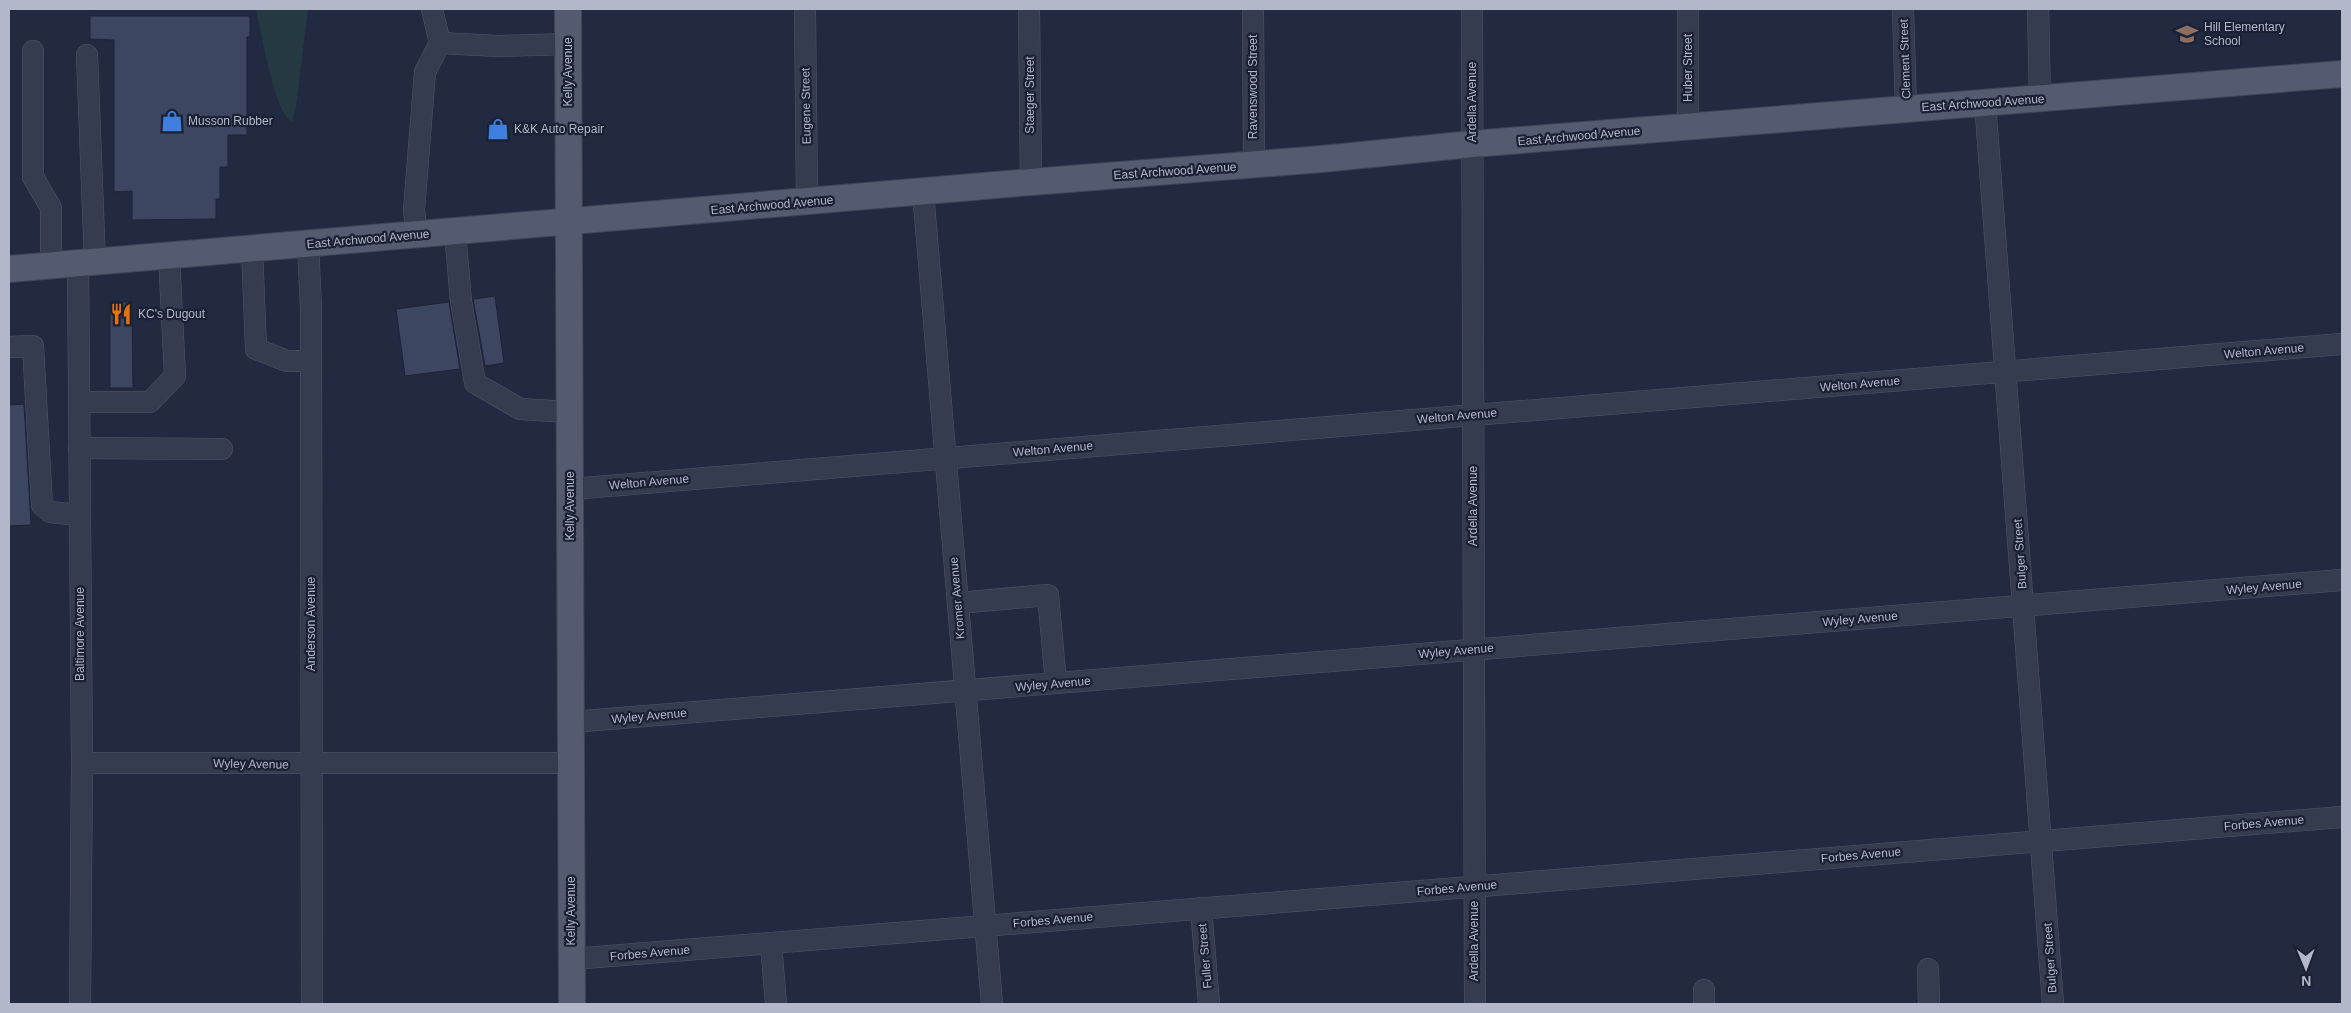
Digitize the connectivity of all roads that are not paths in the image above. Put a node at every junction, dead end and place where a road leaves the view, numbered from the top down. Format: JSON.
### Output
{"nodes":[{"id":1,"x":432,"y":9,"type":"edge"},
{"id":2,"x":568,"y":9,"type":"edge"},
{"id":3,"x":806,"y":9,"type":"edge"},
{"id":4,"x":1030,"y":9,"type":"edge"},
{"id":5,"x":1253,"y":9,"type":"edge"},
{"id":6,"x":1472,"y":9,"type":"edge"},
{"id":7,"x":1688,"y":9,"type":"edge"},
{"id":8,"x":1903,"y":9,"type":"edge"},
{"id":9,"x":2038,"y":9,"type":"edge"},
{"id":10,"x":440,"y":43,"type":"junction"},
{"id":11,"x":568,"y":44,"type":"junction"},
{"id":12,"x":32,"y":51,"type":"dead end"},
{"id":13,"x":87,"y":54,"type":"dead end"},
{"id":14,"x":2342,"y":74,"type":"edge"},
{"id":15,"x":2040,"y":99,"type":"junction"},
{"id":16,"x":1986,"y":103,"type":"junction"},
{"id":17,"x":1906,"y":109,"type":"junction"},
{"id":18,"x":1688,"y":127,"type":"junction"},
{"id":19,"x":1472,"y":144,"type":"junction"},
{"id":20,"x":1254,"y":164,"type":"junction"},
{"id":21,"x":1031,"y":182,"type":"junction"},
{"id":22,"x":923,"y":192,"type":"junction"},
{"id":23,"x":808,"y":202,"type":"junction"},
{"id":24,"x":570,"y":222,"type":"junction"},
{"id":25,"x":455,"y":232,"type":"junction"},
{"id":26,"x":417,"y":235,"type":"junction"},
{"id":27,"x":308,"y":244,"type":"junction"},
{"id":28,"x":252,"y":248,"type":"junction"},
{"id":29,"x":169,"y":256,"type":"junction"},
{"id":30,"x":87,"y":264,"type":"junction"},
{"id":31,"x":52,"y":266,"type":"junction"},
{"id":32,"x":9,"y":269,"type":"edge"},
{"id":33,"x":2342,"y":344,"type":"edge"},
{"id":34,"x":9,"y":347,"type":"edge"},
{"id":35,"x":310,"y":361,"type":"junction"},
{"id":36,"x":2007,"y":372,"type":"junction"},
{"id":37,"x":80,"y":402,"type":"junction"},
{"id":38,"x":570,"y":412,"type":"junction"},
{"id":39,"x":1473,"y":415,"type":"junction"},
{"id":40,"x":79,"y":448,"type":"junction"},
{"id":41,"x":222,"y":448,"type":"dead end"},
{"id":42,"x":945,"y":458,"type":"junction"},
{"id":43,"x":571,"y":489,"type":"junction"},
{"id":44,"x":79,"y":515,"type":"junction"},
{"id":45,"x":2342,"y":580,"type":"edge"},
{"id":46,"x":958,"y":602,"type":"junction"},
{"id":47,"x":2024,"y":606,"type":"junction"},
{"id":48,"x":1473,"y":650,"type":"junction"},
{"id":49,"x":1056,"y":684,"type":"junction"},
{"id":50,"x":965,"y":691,"type":"junction"},
{"id":51,"x":570,"y":722,"type":"junction"},
{"id":52,"x":82,"y":763,"type":"junction"},
{"id":53,"x":570,"y":763,"type":"junction"},
{"id":54,"x":310,"y":765,"type":"junction"},
{"id":55,"x":2342,"y":817,"type":"edge"},
{"id":56,"x":2041,"y":841,"type":"junction"},
{"id":57,"x":1474,"y":886,"type":"junction"},
{"id":58,"x":1201,"y":908,"type":"junction"},
{"id":59,"x":985,"y":926,"type":"junction"},
{"id":60,"x":770,"y":943,"type":"junction"},
{"id":61,"x":572,"y":959,"type":"junction"},
{"id":62,"x":1928,"y":969,"type":"dead end"},
{"id":63,"x":80,"y":1004,"type":"edge"},
{"id":64,"x":312,"y":1004,"type":"edge"},
{"id":65,"x":572,"y":1004,"type":"edge"},
{"id":66,"x":776,"y":1004,"type":"edge"},
{"id":67,"x":992,"y":1004,"type":"edge"},
{"id":68,"x":1209,"y":1004,"type":"edge"},
{"id":69,"x":1475,"y":1004,"type":"edge"},
{"id":70,"x":1929,"y":1004,"type":"edge"},
{"id":71,"x":2053,"y":1004,"type":"edge"}],
"edges":[{"from":1,"to":10,"type":"street"},
{"from":2,"to":11,"type":"main road","name":"Kelly Avenue"},
{"from":3,"to":23,"type":"street","name":"Eugene Street"},
{"from":4,"to":21,"type":"street","name":"Staeger Street"},
{"from":5,"to":20,"type":"street","name":"Ravenswood Street"},
{"from":6,"to":19,"type":"street","name":"Ardella Avenue"},
{"from":7,"to":18,"type":"street","name":"Huber Street"},
{"from":8,"to":17,"type":"street","name":"Clement Street"},
{"from":9,"to":15,"type":"street"},
{"from":10,"to":11,"type":"street"},
{"from":10,"to":26,"type":"street"},
{"from":11,"to":24,"type":"main road","name":"Kelly Avenue"},
{"from":12,"to":31,"type":"street"},
{"from":13,"to":30,"type":"street","name":"Baltimore Avenue"},
{"from":14,"to":15,"type":"main road","name":"East Archwood Avenue"},
{"from":15,"to":16,"type":"main road","name":"East Archwood Avenue"},
{"from":16,"to":17,"type":"main road","name":"East Archwood Avenue"},
{"from":16,"to":36,"type":"street","name":"Bulger Street"},
{"from":17,"to":18,"type":"main road","name":"East Archwood Avenue"},
{"from":18,"to":19,"type":"main road","name":"East Archwood Avenue"},
{"from":19,"to":20,"type":"main road","name":"East Archwood Avenue"},
{"from":19,"to":39,"type":"street","name":"Ardella Avenue"},
{"from":20,"to":21,"type":"main road","name":"East Archwood Avenue"},
{"from":21,"to":22,"type":"main road","name":"East Archwood Avenue"},
{"from":22,"to":23,"type":"main road","name":"East Archwood Avenue"},
{"from":22,"to":42,"type":"street","name":"Kromer Avenue"},
{"from":23,"to":24,"type":"main road","name":"East Archwood Avenue"},
{"from":24,"to":25,"type":"main road","name":"East Archwood Avenue"},
{"from":24,"to":38,"type":"main road","name":"Kelly Avenue"},
{"from":25,"to":26,"type":"main road","name":"East Archwood Avenue"},
{"from":25,"to":38,"type":"street"},
{"from":26,"to":27,"type":"main road","name":"East Archwood Avenue"},
{"from":27,"to":28,"type":"main road","name":"East Archwood Avenue"},
{"from":27,"to":35,"type":"street","name":"Anderson Avenue"},
{"from":28,"to":29,"type":"main road","name":"East Archwood Avenue"},
{"from":28,"to":35,"type":"street"},
{"from":29,"to":30,"type":"main road","name":"East Archwood Avenue"},
{"from":29,"to":37,"type":"street"},
{"from":30,"to":31,"type":"main road","name":"East Archwood Avenue"},
{"from":30,"to":37,"type":"street","name":"Baltimore Avenue"},
{"from":31,"to":32,"type":"main road","name":"East Archwood Avenue"},
{"from":33,"to":36,"type":"street","name":"Welton Avenue"},
{"from":34,"to":44,"type":"street"},
{"from":35,"to":54,"type":"street","name":"Anderson Avenue"},
{"from":36,"to":39,"type":"street","name":"Welton Avenue"},
{"from":36,"to":47,"type":"street","name":"Bulger Street"},
{"from":37,"to":40,"type":"street","name":"Baltimore Avenue"},
{"from":38,"to":43,"type":"main road","name":"Kelly Avenue"},
{"from":39,"to":42,"type":"street","name":"Welton Avenue"},
{"from":39,"to":48,"type":"street","name":"Ardella Avenue"},
{"from":40,"to":41,"type":"street"},
{"from":40,"to":44,"type":"street","name":"Baltimore Avenue"},
{"from":42,"to":43,"type":"street","name":"Welton Avenue"},
{"from":42,"to":46,"type":"street","name":"Kromer Avenue"},
{"from":43,"to":51,"type":"main road","name":"Kelly Avenue"},
{"from":44,"to":52,"type":"street","name":"Baltimore Avenue"},
{"from":45,"to":47,"type":"street","name":"Wyley Avenue"},
{"from":46,"to":49,"type":"street"},
{"from":46,"to":50,"type":"street","name":"Kromer Avenue"},
{"from":47,"to":48,"type":"street","name":"Wyley Avenue"},
{"from":47,"to":56,"type":"street","name":"Bulger Street"},
{"from":48,"to":49,"type":"street","name":"Wyley Avenue"},
{"from":48,"to":57,"type":"street","name":"Ardella Avenue"},
{"from":49,"to":50,"type":"street","name":"Wyley Avenue"},
{"from":50,"to":51,"type":"street","name":"Wyley Avenue"},
{"from":50,"to":59,"type":"street","name":"Kromer Avenue"},
{"from":51,"to":53,"type":"main road","name":"Kelly Avenue"},
{"from":52,"to":54,"type":"street","name":"Wyley Avenue"},
{"from":52,"to":63,"type":"street","name":"Baltimore Avenue"},
{"from":53,"to":54,"type":"street","name":"Wyley Avenue"},
{"from":53,"to":61,"type":"main road","name":"Kelly Avenue"},
{"from":54,"to":64,"type":"street","name":"Anderson Avenue"},
{"from":55,"to":56,"type":"street","name":"Forbes Avenue"},
{"from":56,"to":57,"type":"street","name":"Forbes Avenue"},
{"from":56,"to":71,"type":"street","name":"Bulger Street"},
{"from":57,"to":58,"type":"street","name":"Forbes Avenue"},
{"from":57,"to":69,"type":"street","name":"Ardella Avenue"},
{"from":58,"to":59,"type":"street","name":"Forbes Avenue"},
{"from":58,"to":68,"type":"street","name":"Fuller Street"},
{"from":59,"to":60,"type":"street","name":"Forbes Avenue"},
{"from":59,"to":67,"type":"street","name":"Kromer Avenue"},
{"from":60,"to":61,"type":"street","name":"Forbes Avenue"},
{"from":60,"to":66,"type":"street"},
{"from":61,"to":65,"type":"main road","name":"Kelly Avenue"},
{"from":62,"to":70,"type":"street"}]}
